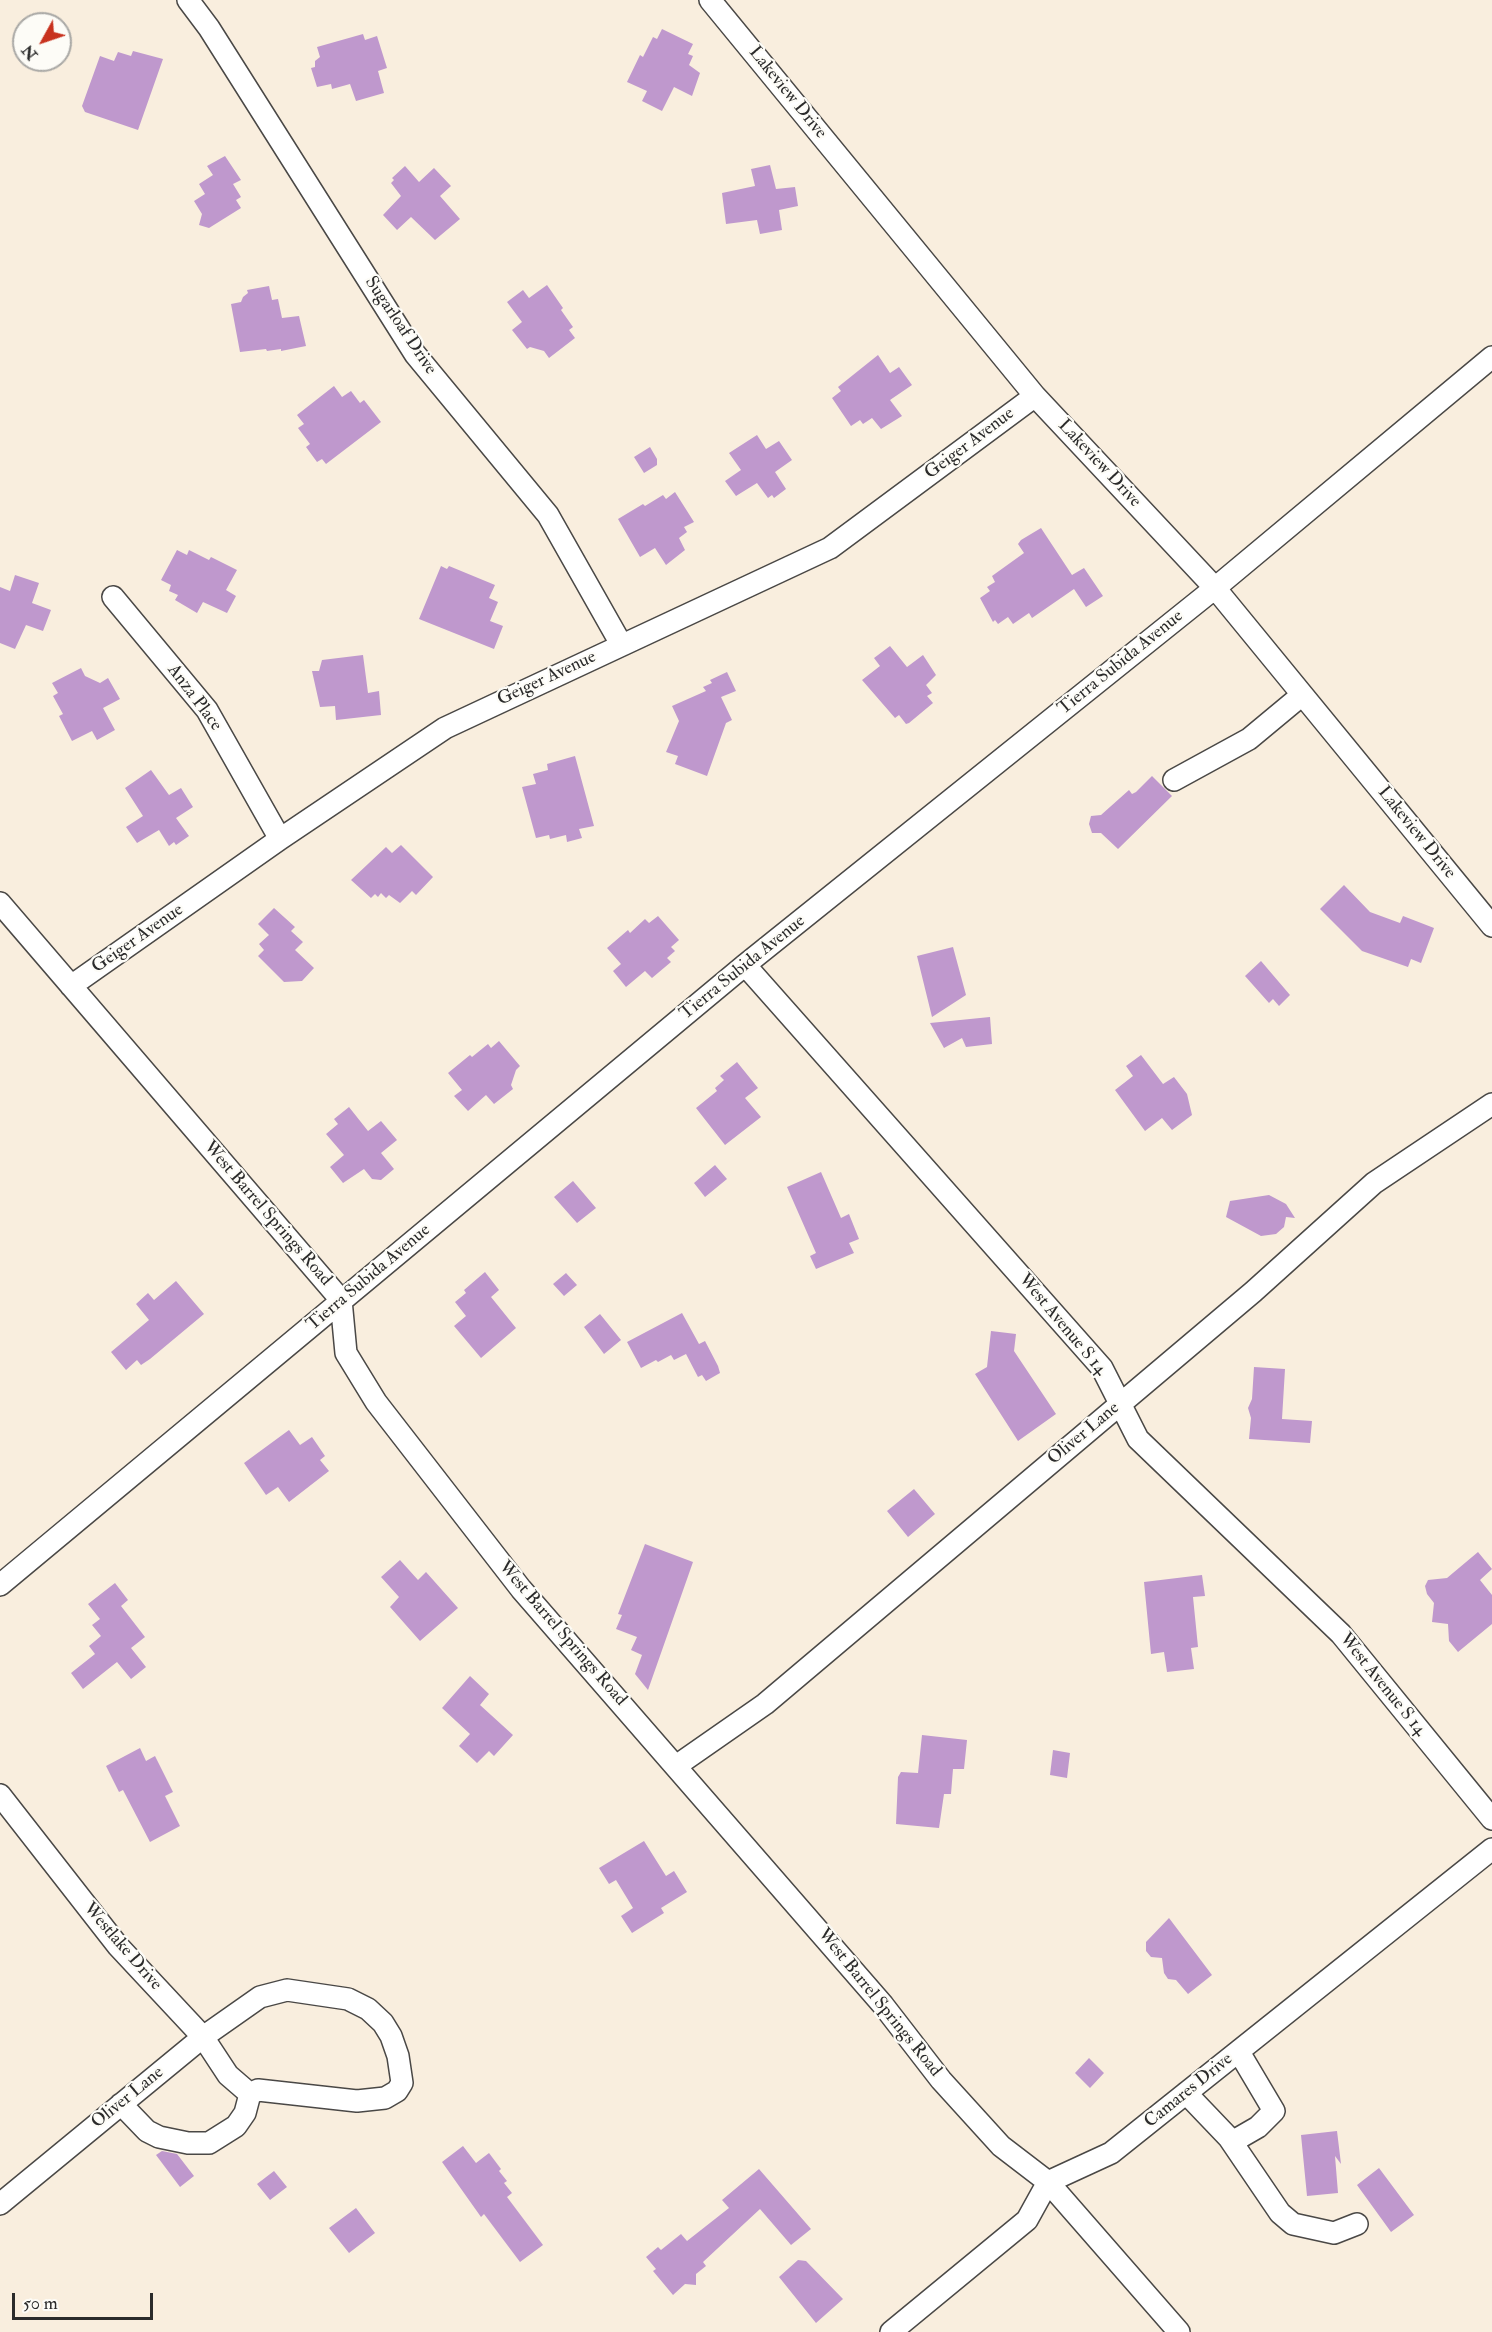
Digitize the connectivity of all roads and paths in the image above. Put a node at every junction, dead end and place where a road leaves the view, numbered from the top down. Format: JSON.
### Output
{"nodes":[{"id":1,"x":188,"y":0,"type":"edge"},
{"id":2,"x":711,"y":0,"type":"edge"},
{"id":3,"x":1492,"y":357,"type":"edge"},
{"id":4,"x":1035,"y":396,"type":"junction"},
{"id":5,"x":1215,"y":588,"type":"junction"},
{"id":6,"x":113,"y":597,"type":"dead end"},
{"id":7,"x":621,"y":644,"type":"junction"},
{"id":8,"x":1302,"y":695,"type":"junction"},
{"id":9,"x":1174,"y":780,"type":"dead end"},
{"id":10,"x":280,"y":839,"type":"junction"},
{"id":11,"x":0,"y":903,"type":"edge"},
{"id":12,"x":1492,"y":926,"type":"edge"},
{"id":13,"x":745,"y":965,"type":"junction"},
{"id":14,"x":71,"y":986,"type":"junction"},
{"id":15,"x":1492,"y":1104,"type":"edge"},
{"id":16,"x":341,"y":1300,"type":"junction"},
{"id":17,"x":1121,"y":1402,"type":"junction"},
{"id":18,"x":0,"y":1586,"type":"edge"},
{"id":19,"x":676,"y":1766,"type":"junction"},
{"id":20,"x":0,"y":1794,"type":"edge"},
{"id":21,"x":1492,"y":1819,"type":"edge"},
{"id":22,"x":1492,"y":1850,"type":"edge"},
{"id":23,"x":203,"y":2037,"type":"junction"},
{"id":24,"x":1239,"y":2052,"type":"junction"},
{"id":25,"x":250,"y":2094,"type":"junction"},
{"id":26,"x":1186,"y":2094,"type":"junction"},
{"id":27,"x":121,"y":2104,"type":"junction"},
{"id":28,"x":1232,"y":2142,"type":"junction"},
{"id":29,"x":1048,"y":2182,"type":"junction"},
{"id":30,"x":0,"y":2204,"type":"edge"},
{"id":31,"x":1357,"y":2224,"type":"dead end"},
{"id":32,"x":891,"y":2332,"type":"edge"},
{"id":33,"x":1179,"y":2332,"type":"edge"}],
"edges":[{"from":1,"to":7,"type":"street","name":"Sugarloaf Drive"},
{"from":2,"to":4,"type":"street","name":"Lakeview Drive"},
{"from":3,"to":5,"type":"street","name":"Tierra Subida Avenue"},
{"from":4,"to":5,"type":"street","name":"Lakeview Drive"},
{"from":4,"to":7,"type":"street","name":"Geiger Avenue"},
{"from":5,"to":8,"type":"street","name":"Lakeview Drive"},
{"from":5,"to":13,"type":"street","name":"Tierra Subida Avenue"},
{"from":6,"to":10,"type":"street","name":"Anza Place"},
{"from":7,"to":10,"type":"street","name":"Geiger Avenue"},
{"from":8,"to":9,"type":"street"},
{"from":8,"to":12,"type":"street","name":"Lakeview Drive"},
{"from":10,"to":14,"type":"street","name":"Geiger Avenue"},
{"from":11,"to":14,"type":"street","name":"West Barrel Springs Road"},
{"from":13,"to":16,"type":"street","name":"Tierra Subida Avenue"},
{"from":13,"to":17,"type":"street","name":"West Avenue S 14"},
{"from":14,"to":16,"type":"street","name":"West Barrel Springs Road"},
{"from":15,"to":17,"type":"street","name":"Oliver Lane"},
{"from":16,"to":18,"type":"street","name":"Tierra Subida Avenue"},
{"from":16,"to":19,"type":"street","name":"West Barrel Springs Road"},
{"from":17,"to":19,"type":"street","name":"Oliver Lane"},
{"from":17,"to":21,"type":"street","name":"West Avenue S 14"},
{"from":19,"to":29,"type":"street","name":"West Barrel Springs Road"},
{"from":20,"to":23,"type":"street","name":"Westlake Drive"},
{"from":22,"to":24,"type":"street","name":"Camares Drive"},
{"from":23,"to":25,"type":"street","name":"Westlake Drive"},
{"from":23,"to":25,"type":"street","name":"Oliver Lane"},
{"from":23,"to":27,"type":"street","name":"Oliver Lane"},
{"from":24,"to":26,"type":"street","name":"Camares Drive"},
{"from":24,"to":28,"type":"street"},
{"from":25,"to":27,"type":"street"},
{"from":26,"to":28,"type":"street"},
{"from":26,"to":29,"type":"street","name":"Camares Drive"},
{"from":27,"to":30,"type":"street","name":"Oliver Lane"},
{"from":28,"to":31,"type":"street"},
{"from":29,"to":32,"type":"street"},
{"from":29,"to":33,"type":"street","name":"West Barrel Springs Road"}]}
